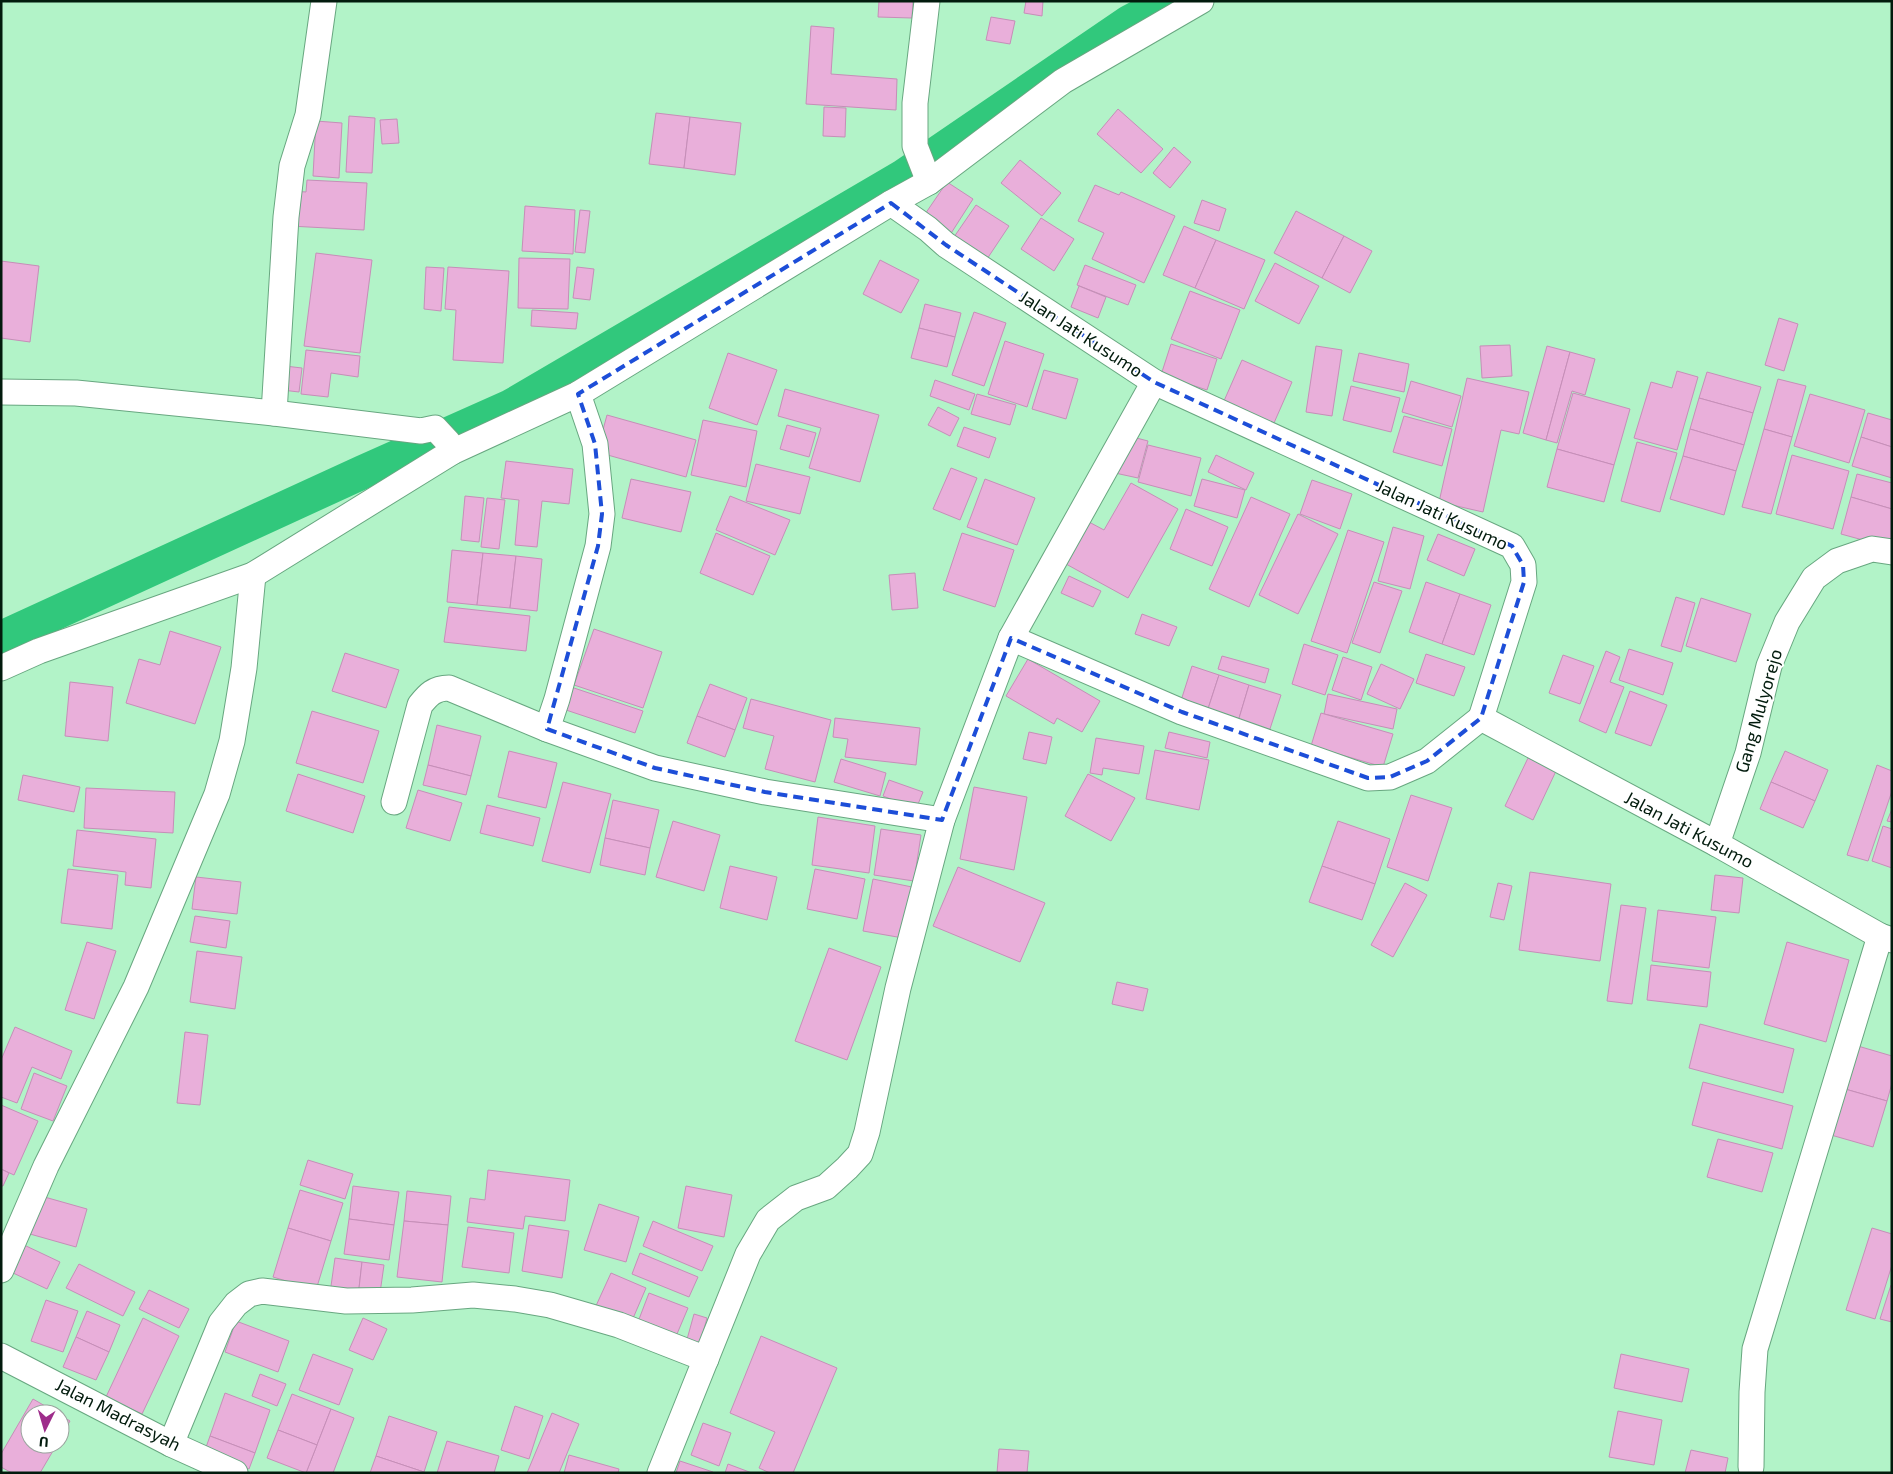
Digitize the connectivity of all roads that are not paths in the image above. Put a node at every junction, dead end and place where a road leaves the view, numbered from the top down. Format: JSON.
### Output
{"nodes":[{"id":1,"x":324,"y":1,"type":"edge"},
{"id":2,"x":927,"y":1,"type":"edge"},
{"id":3,"x":1201,"y":1,"type":"edge"},
{"id":4,"x":926,"y":176,"type":"junction"},
{"id":5,"x":891,"y":203,"type":"junction"},
{"id":6,"x":1154,"y":382,"type":"junction"},
{"id":7,"x":1,"y":392,"type":"edge"},
{"id":8,"x":578,"y":394,"type":"junction"},
{"id":9,"x":274,"y":413,"type":"junction"},
{"id":10,"x":445,"y":440,"type":"junction"},
{"id":11,"x":1892,"y":552,"type":"edge"},
{"id":12,"x":253,"y":575,"type":"junction"},
{"id":13,"x":1010,"y":638,"type":"junction"},
{"id":14,"x":1,"y":668,"type":"edge"},
{"id":15,"x":1481,"y":718,"type":"junction"},
{"id":16,"x":547,"y":729,"type":"junction"},
{"id":17,"x":394,"y":802,"type":"dead end"},
{"id":18,"x":942,"y":820,"type":"junction"},
{"id":19,"x":1716,"y":844,"type":"junction"},
{"id":20,"x":1886,"y":938,"type":"edge"},
{"id":21,"x":1,"y":1270,"type":"edge"},
{"id":22,"x":1,"y":1356,"type":"edge"},
{"id":23,"x":706,"y":1359,"type":"junction"},
{"id":24,"x":172,"y":1444,"type":"junction"},
{"id":25,"x":1752,"y":1467,"type":"dead end"},
{"id":26,"x":235,"y":1473,"type":"edge"},
{"id":27,"x":660,"y":1473,"type":"edge"}],
"edges":[{"from":1,"to":9,"type":"street"},
{"from":2,"to":4,"type":"street"},
{"from":3,"to":4,"type":"street"},
{"from":4,"to":5,"type":"street"},
{"from":5,"to":6,"type":"street","name":"Jalan Jati Kusumo"},
{"from":5,"to":8,"type":"street"},
{"from":6,"to":13,"type":"street"},
{"from":6,"to":15,"type":"street","name":"Jalan Jati Kusumo"},
{"from":7,"to":9,"type":"street"},
{"from":8,"to":10,"type":"street"},
{"from":8,"to":16,"type":"street"},
{"from":9,"to":10,"type":"street"},
{"from":10,"to":12,"type":"street"},
{"from":11,"to":19,"type":"street","name":"Gang Mulyorejo"},
{"from":12,"to":14,"type":"street"},
{"from":12,"to":21,"type":"street"},
{"from":13,"to":15,"type":"street"},
{"from":13,"to":18,"type":"street"},
{"from":15,"to":19,"type":"street","name":"Jalan Jati Kusumo"},
{"from":16,"to":17,"type":"street"},
{"from":16,"to":18,"type":"street"},
{"from":18,"to":23,"type":"street"},
{"from":19,"to":20,"type":"street","name":"Jalan Jati Kusumo"},
{"from":20,"to":25,"type":"street"},
{"from":22,"to":24,"type":"street","name":"Jalan Madrasyah"},
{"from":23,"to":24,"type":"street"},
{"from":23,"to":27,"type":"street"},
{"from":24,"to":26,"type":"street","name":"Jalan Madrasyah"}]}
